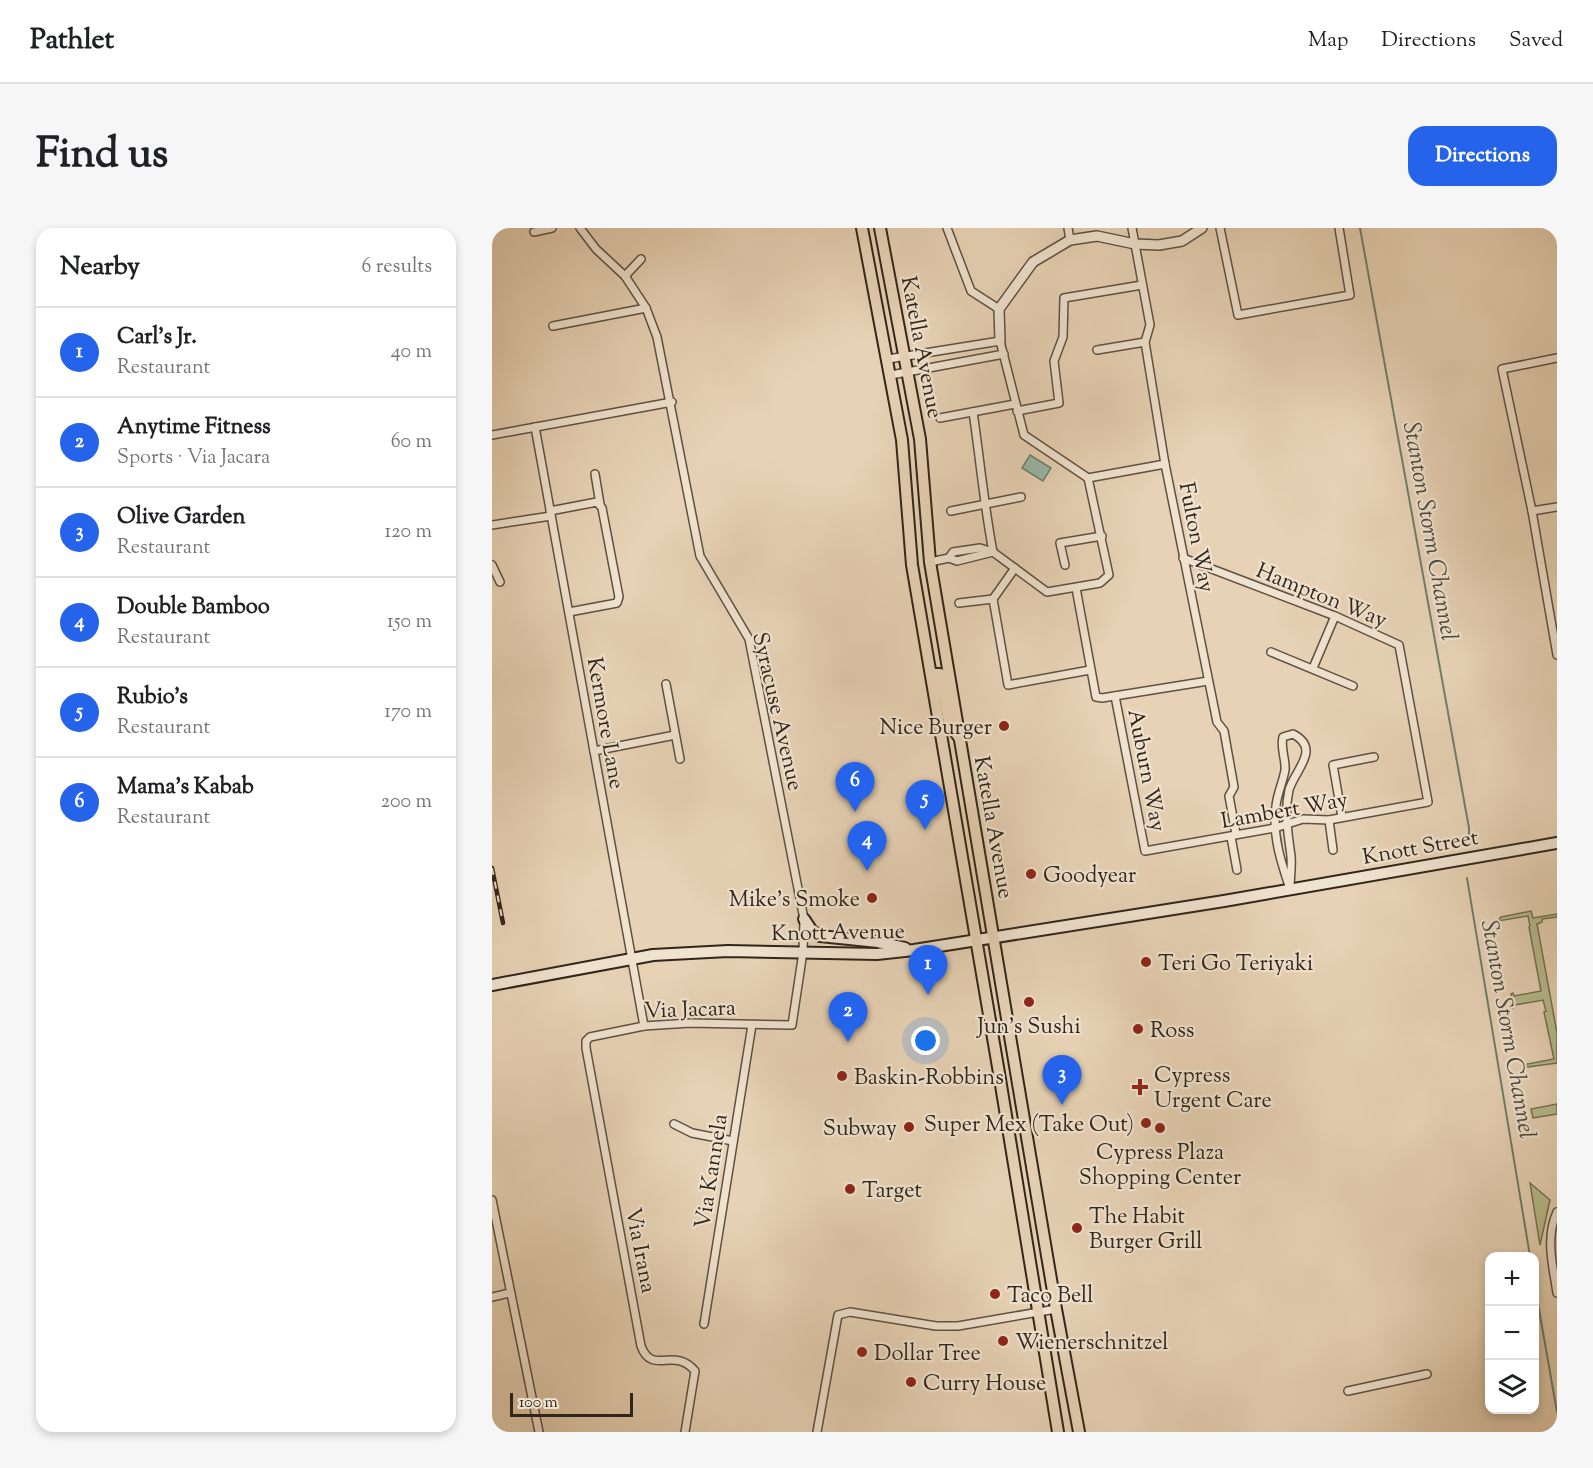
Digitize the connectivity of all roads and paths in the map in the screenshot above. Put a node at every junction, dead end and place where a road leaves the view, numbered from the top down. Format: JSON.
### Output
{"nodes":[{"id":1,"x":552,"y":228,"type":"edge"},
{"id":2,"x":580,"y":228,"type":"edge"},
{"id":3,"x":862,"y":228,"type":"edge"},
{"id":4,"x":880,"y":228,"type":"edge"},
{"id":5,"x":947,"y":228,"type":"edge"},
{"id":6,"x":1068,"y":228,"type":"edge"},
{"id":7,"x":1132,"y":228,"type":"edge"},
{"id":8,"x":1202,"y":228,"type":"edge"},
{"id":9,"x":1220,"y":228,"type":"edge"},
{"id":10,"x":1339,"y":228,"type":"edge"},
{"id":11,"x":534,"y":232,"type":"dead end"},
{"id":12,"x":1070,"y":240,"type":"junction"},
{"id":13,"x":1135,"y":244,"type":"junction"},
{"id":14,"x":641,"y":259,"type":"dead end"},
{"id":15,"x":625,"y":276,"type":"junction"},
{"id":16,"x":1142,"y":285,"type":"junction"},
{"id":17,"x":646,"y":308,"type":"junction"},
{"id":18,"x":999,"y":309,"type":"junction"},
{"id":19,"x":553,"y":326,"type":"dead end"},
{"id":20,"x":1000,"y":340,"type":"junction"},
{"id":21,"x":1145,"y":342,"type":"junction"},
{"id":22,"x":1097,"y":350,"type":"dead end"},
{"id":23,"x":1004,"y":354,"type":"junction"},
{"id":24,"x":905,"y":357,"type":"junction"},
{"id":25,"x":1557,"y":358,"type":"edge"},
{"id":26,"x":888,"y":359,"type":"junction"},
{"id":27,"x":908,"y":372,"type":"junction"},
{"id":28,"x":891,"y":375,"type":"junction"},
{"id":29,"x":672,"y":402,"type":"junction"},
{"id":30,"x":1016,"y":408,"type":"junction"},
{"id":31,"x":974,"y":412,"type":"junction"},
{"id":32,"x":940,"y":418,"type":"dead end"},
{"id":33,"x":535,"y":427,"type":"junction"},
{"id":34,"x":492,"y":435,"type":"edge"},
{"id":35,"x":1165,"y":464,"type":"junction"},
{"id":36,"x":595,"y":474,"type":"dead end"},
{"id":37,"x":1088,"y":478,"type":"junction"},
{"id":38,"x":1021,"y":496,"type":"dead end"},
{"id":39,"x":600,"y":504,"type":"junction"},
{"id":40,"x":983,"y":504,"type":"junction"},
{"id":41,"x":1557,"y":507,"type":"edge"},
{"id":42,"x":951,"y":511,"type":"dead end"},
{"id":43,"x":1532,"y":512,"type":"junction"},
{"id":44,"x":550,"y":513,"type":"junction"},
{"id":45,"x":492,"y":525,"type":"edge"},
{"id":46,"x":1102,"y":536,"type":"junction"},
{"id":47,"x":993,"y":552,"type":"junction"},
{"id":48,"x":1183,"y":558,"type":"junction"},
{"id":49,"x":930,"y":562,"type":"junction"},
{"id":50,"x":492,"y":565,"type":"edge"},
{"id":51,"x":1065,"y":565,"type":"dead end"},
{"id":52,"x":1015,"y":568,"type":"junction"},
{"id":53,"x":500,"y":582,"type":"dead end"},
{"id":54,"x":1076,"y":588,"type":"junction"},
{"id":55,"x":993,"y":598,"type":"junction"},
{"id":56,"x":959,"y":603,"type":"dead end"},
{"id":57,"x":569,"y":612,"type":"junction"},
{"id":58,"x":1335,"y":616,"type":"junction"},
{"id":59,"x":1271,"y":651,"type":"dead end"},
{"id":60,"x":1557,"y":655,"type":"edge"},
{"id":61,"x":1313,"y":668,"type":"junction"},
{"id":62,"x":1090,"y":670,"type":"junction"},
{"id":63,"x":931,"y":674,"type":"junction"},
{"id":64,"x":1208,"y":681,"type":"junction"},
{"id":65,"x":666,"y":684,"type":"dead end"},
{"id":66,"x":1353,"y":686,"type":"dead end"},
{"id":67,"x":1115,"y":696,"type":"junction"},
{"id":68,"x":675,"y":735,"type":"junction"},
{"id":69,"x":961,"y":742,"type":"junction"},
{"id":70,"x":594,"y":751,"type":"junction"},
{"id":71,"x":1374,"y":757,"type":"dead end"},
{"id":72,"x":680,"y":759,"type":"dead end"},
{"id":73,"x":1285,"y":770,"type":"junction"},
{"id":74,"x":1295,"y":774,"type":"junction"},
{"id":75,"x":1428,"y":802,"type":"joint"},
{"id":76,"x":1342,"y":817,"type":"junction"},
{"id":77,"x":1329,"y":820,"type":"junction"},
{"id":78,"x":1286,"y":824,"type":"junction"},
{"id":79,"x":1275,"y":828,"type":"junction"},
{"id":80,"x":1234,"y":835,"type":"junction"},
{"id":81,"x":1557,"y":843,"type":"edge"},
{"id":82,"x":1334,"y":850,"type":"dead end"},
{"id":83,"x":1145,"y":851,"type":"joint"},
{"id":84,"x":1237,"y":870,"type":"dead end"},
{"id":85,"x":1290,"y":889,"type":"junction"},
{"id":86,"x":804,"y":919,"type":"junction"},
{"id":87,"x":994,"y":936,"type":"junction"},
{"id":88,"x":976,"y":939,"type":"junction"},
{"id":89,"x":914,"y":950,"type":"junction"},
{"id":90,"x":803,"y":952,"type":"junction"},
{"id":91,"x":632,"y":959,"type":"junction"},
{"id":92,"x":492,"y":985,"type":"edge"},
{"id":93,"x":752,"y":1025,"type":"junction"},
{"id":94,"x":792,"y":1025,"type":"joint"},
{"id":95,"x":644,"y":1026,"type":"junction"},
{"id":96,"x":590,"y":1037,"type":"joint"},
{"id":97,"x":674,"y":1124,"type":"dead end"},
{"id":98,"x":733,"y":1141,"type":"junction"},
{"id":99,"x":492,"y":1201,"type":"edge"},
{"id":100,"x":1557,"y":1212,"type":"edge"},
{"id":101,"x":1556,"y":1284,"type":"edge"},
{"id":102,"x":510,"y":1293,"type":"junction"},
{"id":103,"x":1557,"y":1293,"type":"edge"},
{"id":104,"x":492,"y":1297,"type":"edge"},
{"id":105,"x":1056,"y":1309,"type":"junction"},
{"id":106,"x":1038,"y":1312,"type":"junction"},
{"id":107,"x":704,"y":1324,"type":"dead end"},
{"id":108,"x":1427,"y":1374,"type":"dead end"},
{"id":109,"x":1348,"y":1391,"type":"dead end"},
{"id":110,"x":539,"y":1432,"type":"edge"},
{"id":111,"x":685,"y":1432,"type":"edge"},
{"id":112,"x":817,"y":1432,"type":"edge"},
{"id":113,"x":1058,"y":1432,"type":"edge"},
{"id":114,"x":1079,"y":1432,"type":"edge"}],
"edges":[{"from":1,"to":11,"type":"street"},
{"from":2,"to":15,"type":"street","name":"Syracuse Avenue"},
{"from":3,"to":26,"type":"main road","name":"Katella Avenue"},
{"from":4,"to":24,"type":"main road","name":"Katella Avenue"},
{"from":5,"to":18,"type":"street"},
{"from":6,"to":12,"type":"street"},
{"from":7,"to":13,"type":"street","name":"Fulton Way"},
{"from":8,"to":13,"type":"street"},
{"from":9,"to":10,"type":"street"},
{"from":12,"to":13,"type":"street"},
{"from":12,"to":18,"type":"street"},
{"from":13,"to":16,"type":"street","name":"Fulton Way"},
{"from":14,"to":15,"type":"street"},
{"from":15,"to":17,"type":"street","name":"Syracuse Avenue"},
{"from":16,"to":21,"type":"street","name":"Fulton Way"},
{"from":16,"to":30,"type":"street"},
{"from":17,"to":19,"type":"street"},
{"from":17,"to":29,"type":"street","name":"Syracuse Avenue"},
{"from":18,"to":20,"type":"street"},
{"from":20,"to":23,"type":"street"},
{"from":20,"to":24,"type":"street"},
{"from":21,"to":22,"type":"street"},
{"from":21,"to":35,"type":"street","name":"Fulton Way"},
{"from":23,"to":27,"type":"street"},
{"from":23,"to":30,"type":"street"},
{"from":24,"to":26,"type":"street"},
{"from":24,"to":27,"type":"main road","name":"Katella Avenue"},
{"from":25,"to":43,"type":"street"},
{"from":26,"to":28,"type":"main road","name":"Katella Avenue"},
{"from":27,"to":28,"type":"street"},
{"from":27,"to":49,"type":"main road","name":"Katella Avenue"},
{"from":28,"to":63,"type":"main road","name":"Katella Avenue"},
{"from":29,"to":33,"type":"street"},
{"from":29,"to":86,"type":"street","name":"Syracuse Avenue"},
{"from":30,"to":31,"type":"street"},
{"from":30,"to":37,"type":"street"},
{"from":31,"to":32,"type":"street"},
{"from":31,"to":40,"type":"street"},
{"from":33,"to":34,"type":"street"},
{"from":33,"to":44,"type":"street","name":"Kermore Lane"},
{"from":35,"to":37,"type":"street"},
{"from":35,"to":48,"type":"street","name":"Fulton Way"},
{"from":36,"to":39,"type":"street"},
{"from":37,"to":46,"type":"street"},
{"from":38,"to":40,"type":"street"},
{"from":39,"to":44,"type":"street"},
{"from":39,"to":57,"type":"street"},
{"from":40,"to":42,"type":"street"},
{"from":40,"to":47,"type":"street"},
{"from":41,"to":43,"type":"street"},
{"from":43,"to":60,"type":"street"},
{"from":44,"to":45,"type":"street"},
{"from":44,"to":57,"type":"street","name":"Kermore Lane"},
{"from":46,"to":51,"type":"street"},
{"from":46,"to":54,"type":"street"},
{"from":47,"to":49,"type":"street"},
{"from":47,"to":52,"type":"street"},
{"from":48,"to":58,"type":"street","name":"Hampton Way"},
{"from":48,"to":64,"type":"street","name":"Fulton Way"},
{"from":49,"to":69,"type":"main road","name":"Katella Avenue"},
{"from":50,"to":53,"type":"street"},
{"from":52,"to":54,"type":"street"},
{"from":52,"to":55,"type":"street"},
{"from":54,"to":62,"type":"street"},
{"from":55,"to":56,"type":"street"},
{"from":55,"to":62,"type":"street"},
{"from":57,"to":70,"type":"street","name":"Kermore Lane"},
{"from":58,"to":61,"type":"street"},
{"from":58,"to":75,"type":"street","name":"Hampton Way"},
{"from":59,"to":61,"type":"street"},
{"from":61,"to":66,"type":"street"},
{"from":62,"to":67,"type":"street"},
{"from":63,"to":69,"type":"main road"},
{"from":63,"to":88,"type":"main road","name":"Katella Avenue"},
{"from":64,"to":67,"type":"street"},
{"from":64,"to":80,"type":"street","name":"Fulton Way"},
{"from":65,"to":68,"type":"street"},
{"from":67,"to":83,"type":"street","name":"Auburn Way"},
{"from":68,"to":70,"type":"street"},
{"from":68,"to":72,"type":"street"},
{"from":69,"to":87,"type":"main road","name":"Katella Avenue"},
{"from":70,"to":91,"type":"street","name":"Kermore Lane"},
{"from":71,"to":76,"type":"street"},
{"from":73,"to":74,"type":"street"},
{"from":73,"to":74,"type":"street"},
{"from":73,"to":79,"type":"street"},
{"from":74,"to":78,"type":"street"},
{"from":75,"to":76,"type":"street","name":"Lambert Way"},
{"from":76,"to":77,"type":"street","name":"Lambert Way"},
{"from":77,"to":78,"type":"street","name":"Lambert Way"},
{"from":77,"to":82,"type":"street"},
{"from":78,"to":79,"type":"street","name":"Lambert Way"},
{"from":78,"to":85,"type":"street"},
{"from":79,"to":80,"type":"street","name":"Lambert Way"},
{"from":79,"to":85,"type":"street"},
{"from":80,"to":83,"type":"street","name":"Lambert Way"},
{"from":80,"to":84,"type":"street","name":"Fulton Way"},
{"from":81,"to":85,"type":"main road","name":"Knott Street"},
{"from":85,"to":87,"type":"main road","name":"Knott Avenue"},
{"from":86,"to":89,"type":"main road"},
{"from":86,"to":90,"type":"street","name":"Syracuse Avenue"},
{"from":87,"to":88,"type":"main road","name":"Knott Avenue"},
{"from":87,"to":105,"type":"main road","name":"Katella Avenue"},
{"from":88,"to":89,"type":"main road","name":"Knott Avenue"},
{"from":88,"to":106,"type":"main road","name":"Katella Avenue"},
{"from":89,"to":90,"type":"main road","name":"Knott Avenue"},
{"from":90,"to":91,"type":"main road","name":"Knott Avenue"},
{"from":90,"to":94,"type":"street","name":"Syracuse Avenue"},
{"from":91,"to":92,"type":"main road","name":"Knott Avenue"},
{"from":91,"to":95,"type":"street","name":"Kermore Lane"},
{"from":93,"to":94,"type":"street","name":"Via Jacara"},
{"from":93,"to":95,"type":"street","name":"Via Jacara"},
{"from":93,"to":98,"type":"street","name":"Via Kannela"},
{"from":95,"to":96,"type":"street","name":"Via Jacara"},
{"from":96,"to":111,"type":"street","name":"Via Irana"},
{"from":97,"to":98,"type":"street"},
{"from":98,"to":107,"type":"street","name":"Via Kannela"},
{"from":99,"to":102,"type":"street"},
{"from":100,"to":101,"type":"street"},
{"from":101,"to":103,"type":"street"},
{"from":102,"to":104,"type":"street"},
{"from":102,"to":110,"type":"street"},
{"from":105,"to":106,"type":"street"},
{"from":105,"to":114,"type":"main road","name":"Katella Avenue"},
{"from":106,"to":112,"type":"street"},
{"from":106,"to":113,"type":"main road","name":"Katella Avenue"},
{"from":108,"to":109,"type":"street"}]}
